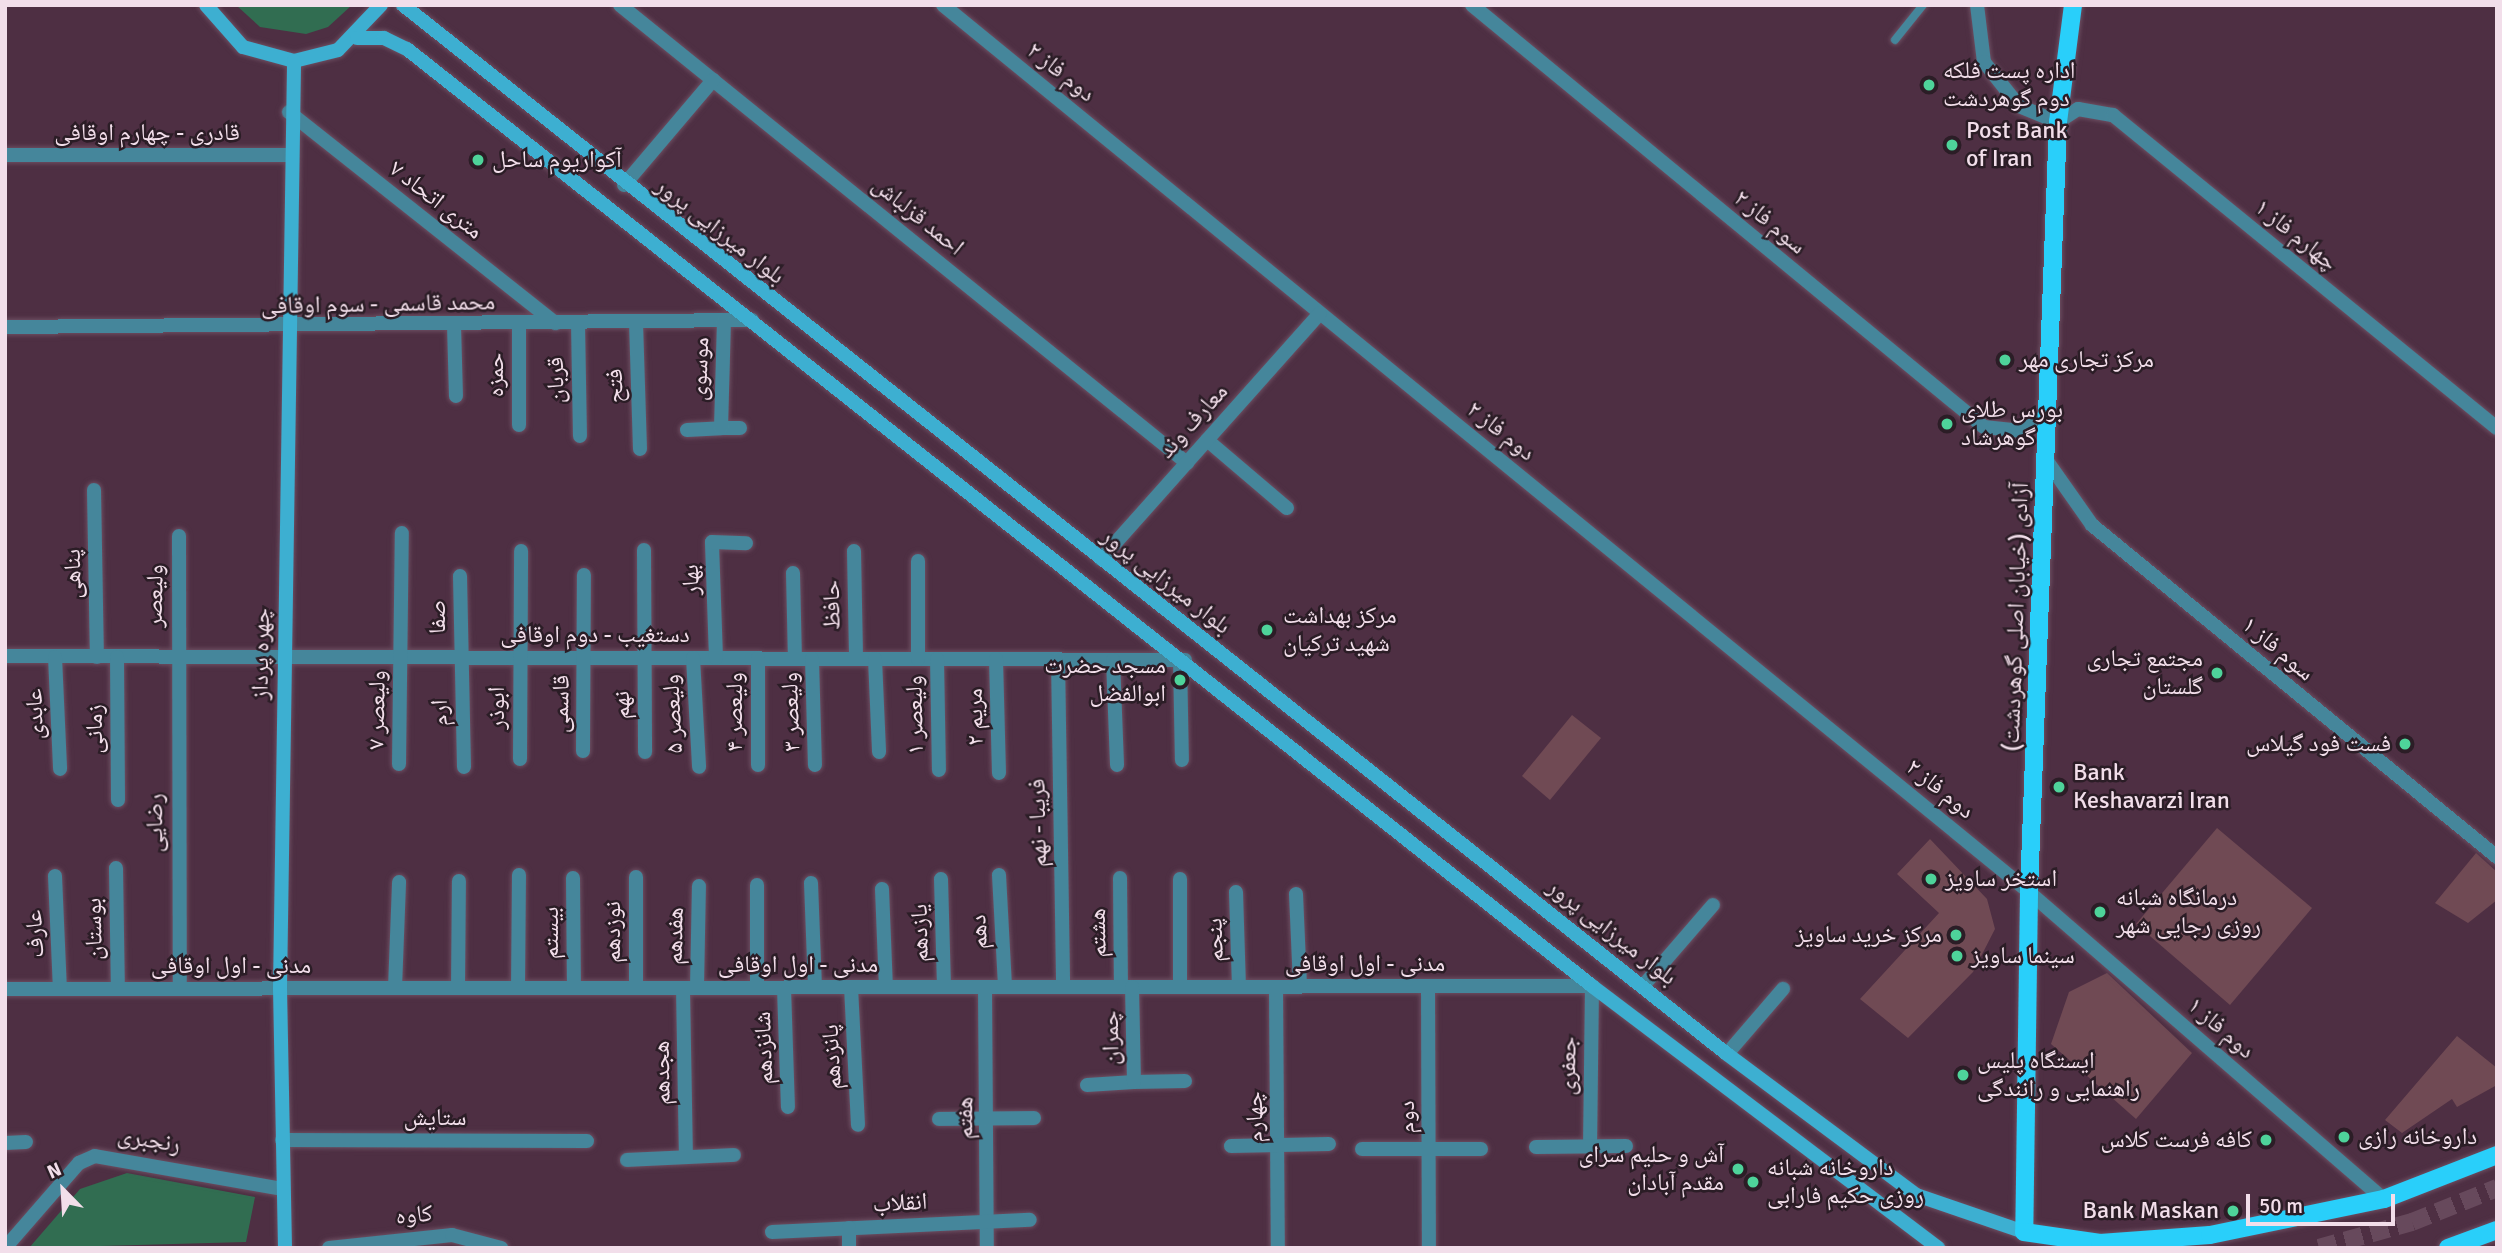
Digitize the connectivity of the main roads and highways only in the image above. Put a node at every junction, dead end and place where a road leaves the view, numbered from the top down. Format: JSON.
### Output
{"nodes":[{"id":1,"x":206,"y":5,"type":"edge"},
{"id":2,"x":381,"y":5,"type":"edge"},
{"id":3,"x":403,"y":5,"type":"edge"},
{"id":4,"x":2073,"y":5,"type":"edge"},
{"id":5,"x":357,"y":38,"type":"junction"},
{"id":6,"x":294,"y":61,"type":"junction"},
{"id":7,"x":2497,"y":1155,"type":"edge"},
{"id":8,"x":2497,"y":1230,"type":"edge"},
{"id":9,"x":2024,"y":1232,"type":"junction"},
{"id":10,"x":2225,"y":1232,"type":"junction"},
{"id":11,"x":285,"y":1248,"type":"edge"},
{"id":12,"x":1938,"y":1248,"type":"edge"},
{"id":13,"x":2206,"y":1248,"type":"edge"},
{"id":14,"x":2448,"y":1248,"type":"edge"}],
"edges":[{"from":1,"to":6,"type":"main road"},
{"from":2,"to":5,"type":"main road"},
{"from":3,"to":9,"type":"main road","name":"بلوار میرزایی پرور"},
{"from":4,"to":9,"type":"main road","name":"آزادی (خیابان اصلی گوهردشت)"},
{"from":5,"to":6,"type":"main road"},
{"from":5,"to":12,"type":"main road","name":"بلوار میرزایی پرور"},
{"from":6,"to":11,"type":"main road","name":"چهره پرداز"},
{"from":7,"to":10,"type":"main road"},
{"from":8,"to":14,"type":"main road"},
{"from":9,"to":10,"type":"main road"},
{"from":10,"to":13,"type":"main road"}]}
